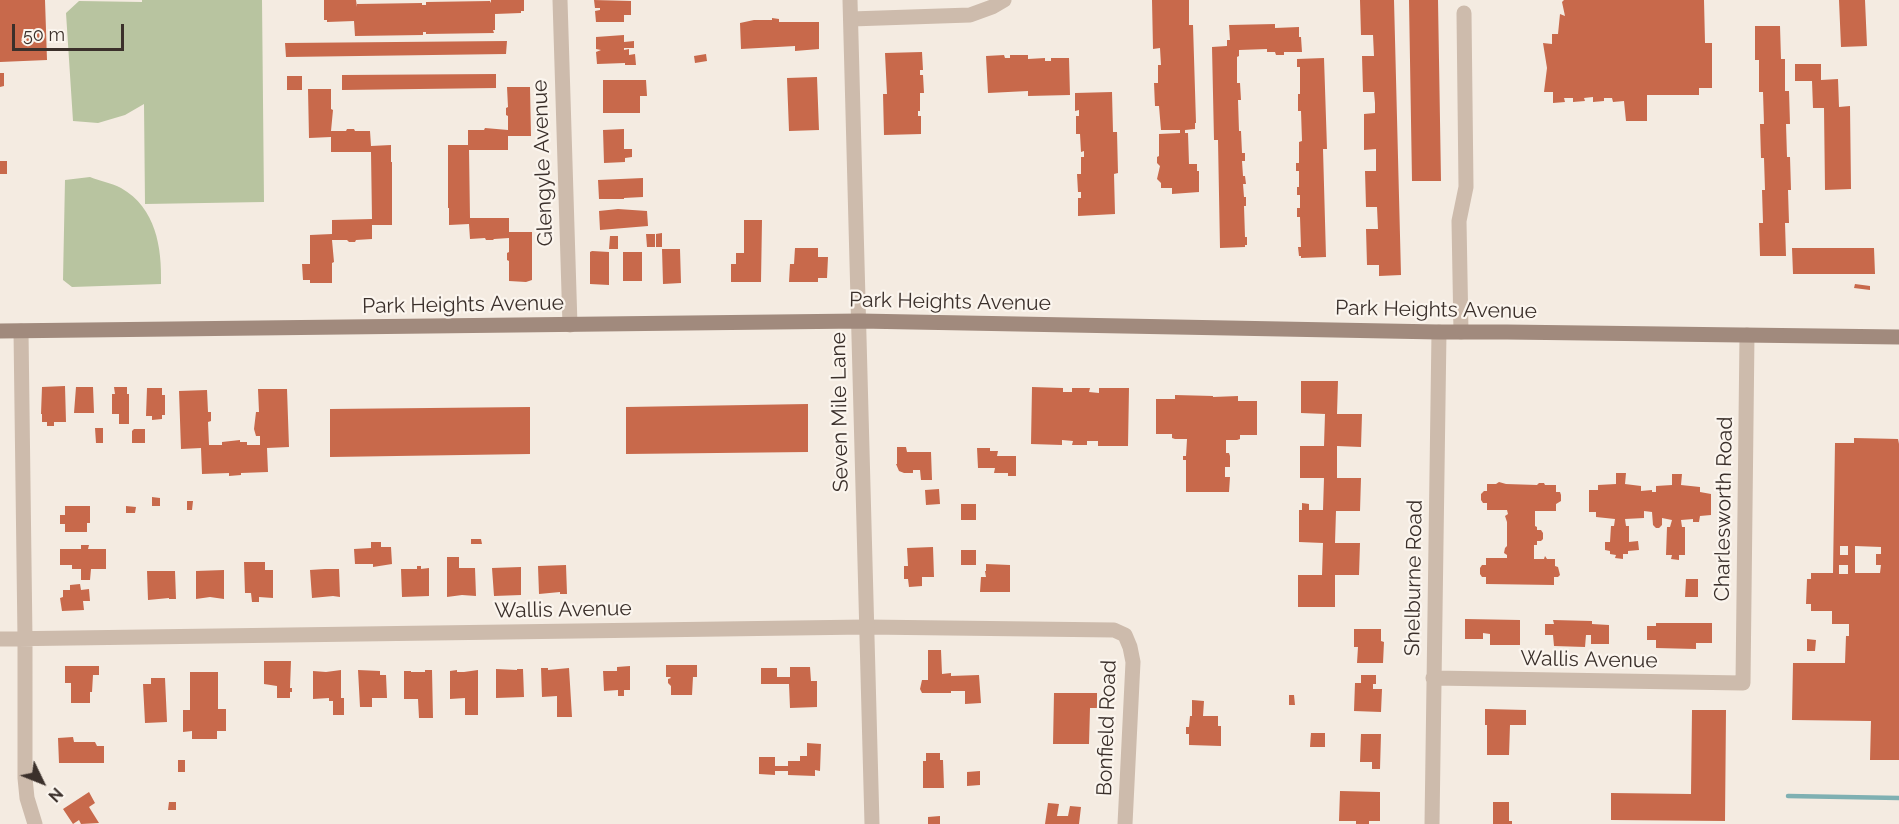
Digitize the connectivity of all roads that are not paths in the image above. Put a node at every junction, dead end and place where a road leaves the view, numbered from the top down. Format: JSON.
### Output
{"nodes":[{"id":1,"x":560,"y":0,"type":"edge"},
{"id":2,"x":850,"y":0,"type":"edge"},
{"id":3,"x":1004,"y":0,"type":"edge"},
{"id":4,"x":1464,"y":13,"type":"dead end"},
{"id":5,"x":851,"y":19,"type":"junction"},
{"id":6,"x":860,"y":321,"type":"junction"},
{"id":7,"x":570,"y":325,"type":"junction"},
{"id":8,"x":0,"y":331,"type":"edge"},
{"id":9,"x":21,"y":331,"type":"junction"},
{"id":10,"x":1439,"y":332,"type":"junction"},
{"id":11,"x":1461,"y":332,"type":"junction"},
{"id":12,"x":1747,"y":335,"type":"junction"},
{"id":13,"x":1899,"y":337,"type":"edge"},
{"id":14,"x":867,"y":627,"type":"junction"},
{"id":15,"x":1125,"y":635,"type":"joint"},
{"id":16,"x":0,"y":639,"type":"edge"},
{"id":17,"x":25,"y":639,"type":"junction"},
{"id":18,"x":1433,"y":678,"type":"junction"},
{"id":19,"x":1743,"y":683,"type":"joint"},
{"id":20,"x":35,"y":824,"type":"edge"},
{"id":21,"x":872,"y":824,"type":"edge"},
{"id":22,"x":1125,"y":824,"type":"edge"},
{"id":23,"x":1431,"y":824,"type":"edge"}],
"edges":[{"from":1,"to":7,"type":"street","name":"Glengyle Avenue"},
{"from":2,"to":5,"type":"street","name":"Seven Mile Lane"},
{"from":3,"to":5,"type":"street"},
{"from":4,"to":11,"type":"street"},
{"from":5,"to":6,"type":"street","name":"Seven Mile Lane"},
{"from":6,"to":7,"type":"main road","name":"Park Heights Avenue"},
{"from":6,"to":10,"type":"main road","name":"Park Heights Avenue"},
{"from":6,"to":14,"type":"street","name":"Seven Mile Lane"},
{"from":7,"to":9,"type":"main road","name":"Park Heights Avenue"},
{"from":8,"to":9,"type":"main road","name":"Park Heights Avenue"},
{"from":9,"to":17,"type":"street"},
{"from":10,"to":11,"type":"main road","name":"Park Heights Avenue"},
{"from":10,"to":18,"type":"street","name":"Shelburne Road"},
{"from":11,"to":12,"type":"main road","name":"Park Heights Avenue"},
{"from":12,"to":13,"type":"main road","name":"Park Heights Avenue"},
{"from":12,"to":19,"type":"street","name":"Charlesworth Road"},
{"from":14,"to":15,"type":"street","name":"Wallis Avenue"},
{"from":14,"to":17,"type":"street","name":"Wallis Avenue"},
{"from":14,"to":21,"type":"street","name":"Seven Mile Lane"},
{"from":15,"to":22,"type":"street","name":"Bonfield Road"},
{"from":16,"to":17,"type":"street","name":"Wallis Avenue"},
{"from":17,"to":20,"type":"street"},
{"from":18,"to":19,"type":"street","name":"Wallis Avenue"},
{"from":18,"to":23,"type":"street","name":"Shelburne Road"}]}
